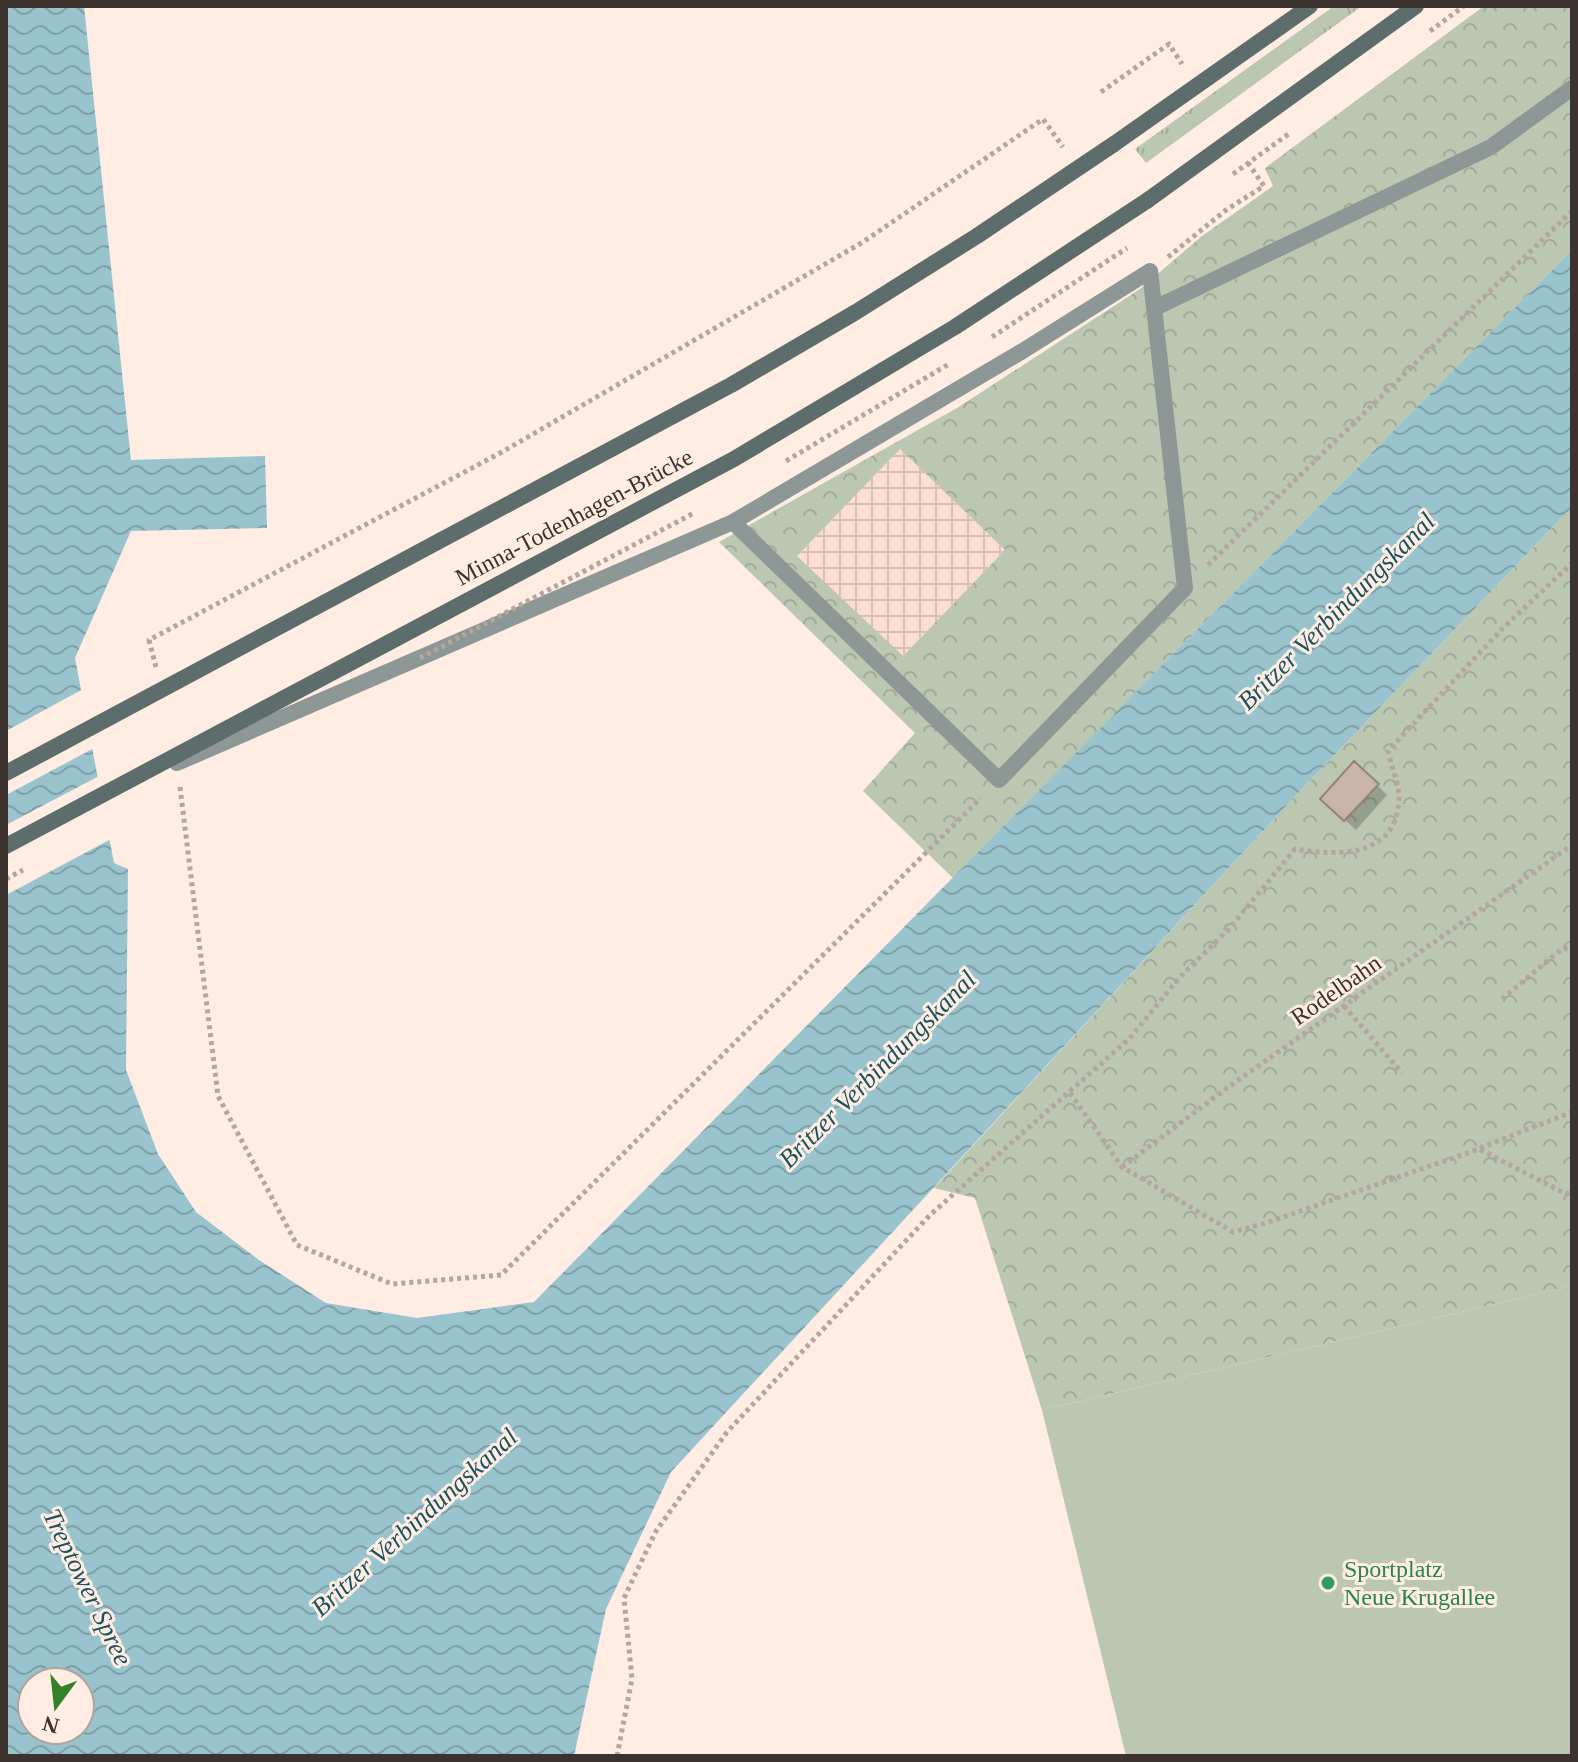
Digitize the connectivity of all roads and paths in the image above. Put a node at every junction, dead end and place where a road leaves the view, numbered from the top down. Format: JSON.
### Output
{"nodes":[{"id":1,"x":1310,"y":6,"type":"edge"},
{"id":2,"x":1416,"y":6,"type":"edge"},
{"id":3,"x":1182,"y":64,"type":"dead end"},
{"id":4,"x":1572,"y":88,"type":"edge"},
{"id":5,"x":1101,"y":92,"type":"dead end"},
{"id":6,"x":1074,"y":137,"type":"dead end"},
{"id":7,"x":1050,"y":154,"type":"dead end"},
{"id":8,"x":1070,"y":157,"type":"dead end"},
{"id":9,"x":1248,"y":163,"type":"dead end"},
{"id":10,"x":1572,"y":211,"type":"edge"},
{"id":11,"x":1150,"y":271,"type":"junction"},
{"id":12,"x":1155,"y":308,"type":"junction"},
{"id":13,"x":733,"y":522,"type":"junction"},
{"id":14,"x":1572,"y":563,"type":"edge"},
{"id":15,"x":1185,"y":588,"type":"junction"},
{"id":16,"x":149,"y":640,"type":"dead end"},
{"id":17,"x":162,"y":659,"type":"dead end"},
{"id":18,"x":149,"y":666,"type":"dead end"},
{"id":19,"x":177,"y":763,"type":"joint"},
{"id":20,"x":6,"y":773,"type":"edge"},
{"id":21,"x":999,"y":780,"type":"junction"},
{"id":22,"x":1572,"y":845,"type":"edge"},
{"id":23,"x":6,"y":846,"type":"edge"},
{"id":24,"x":1572,"y":949,"type":"edge"},
{"id":25,"x":1502,"y":999,"type":"dead end"},
{"id":26,"x":1344,"y":1006,"type":"junction"},
{"id":27,"x":1402,"y":1073,"type":"dead end"},
{"id":28,"x":1070,"y":1093,"type":"junction"},
{"id":29,"x":1572,"y":1112,"type":"edge"},
{"id":30,"x":1479,"y":1149,"type":"junction"},
{"id":31,"x":1122,"y":1167,"type":"junction"},
{"id":32,"x":1572,"y":1194,"type":"edge"},
{"id":33,"x":617,"y":1756,"type":"edge"}],
"edges":[{"from":1,"to":20,"type":"main road","name":"Minna-Todenhagen-Brücke","bridge":true},
{"from":2,"to":23,"type":"main road","name":"Minna-Todenhagen-Brücke","bridge":true},
{"from":3,"to":5,"type":"path"},
{"from":4,"to":12,"type":"lane"},
{"from":6,"to":7,"type":"path"},
{"from":8,"to":16,"type":"path"},
{"from":9,"to":11,"type":"path"},
{"from":10,"to":15,"type":"path"},
{"from":11,"to":12,"type":"lane"},
{"from":11,"to":13,"type":"lane"},
{"from":12,"to":15,"type":"lane"},
{"from":13,"to":19,"type":"lane"},
{"from":13,"to":21,"type":"lane"},
{"from":14,"to":28,"type":"path"},
{"from":15,"to":21,"type":"lane"},
{"from":17,"to":18,"type":"path"},
{"from":19,"to":21,"type":"path"},
{"from":22,"to":26,"type":"path","name":"Rodelbahn"},
{"from":24,"to":25,"type":"path"},
{"from":26,"to":27,"type":"path"},
{"from":26,"to":31,"type":"path","name":"Rodelbahn"},
{"from":28,"to":31,"type":"path"},
{"from":28,"to":33,"type":"path"},
{"from":29,"to":30,"type":"path"},
{"from":30,"to":31,"type":"path"},
{"from":30,"to":32,"type":"path"}]}
